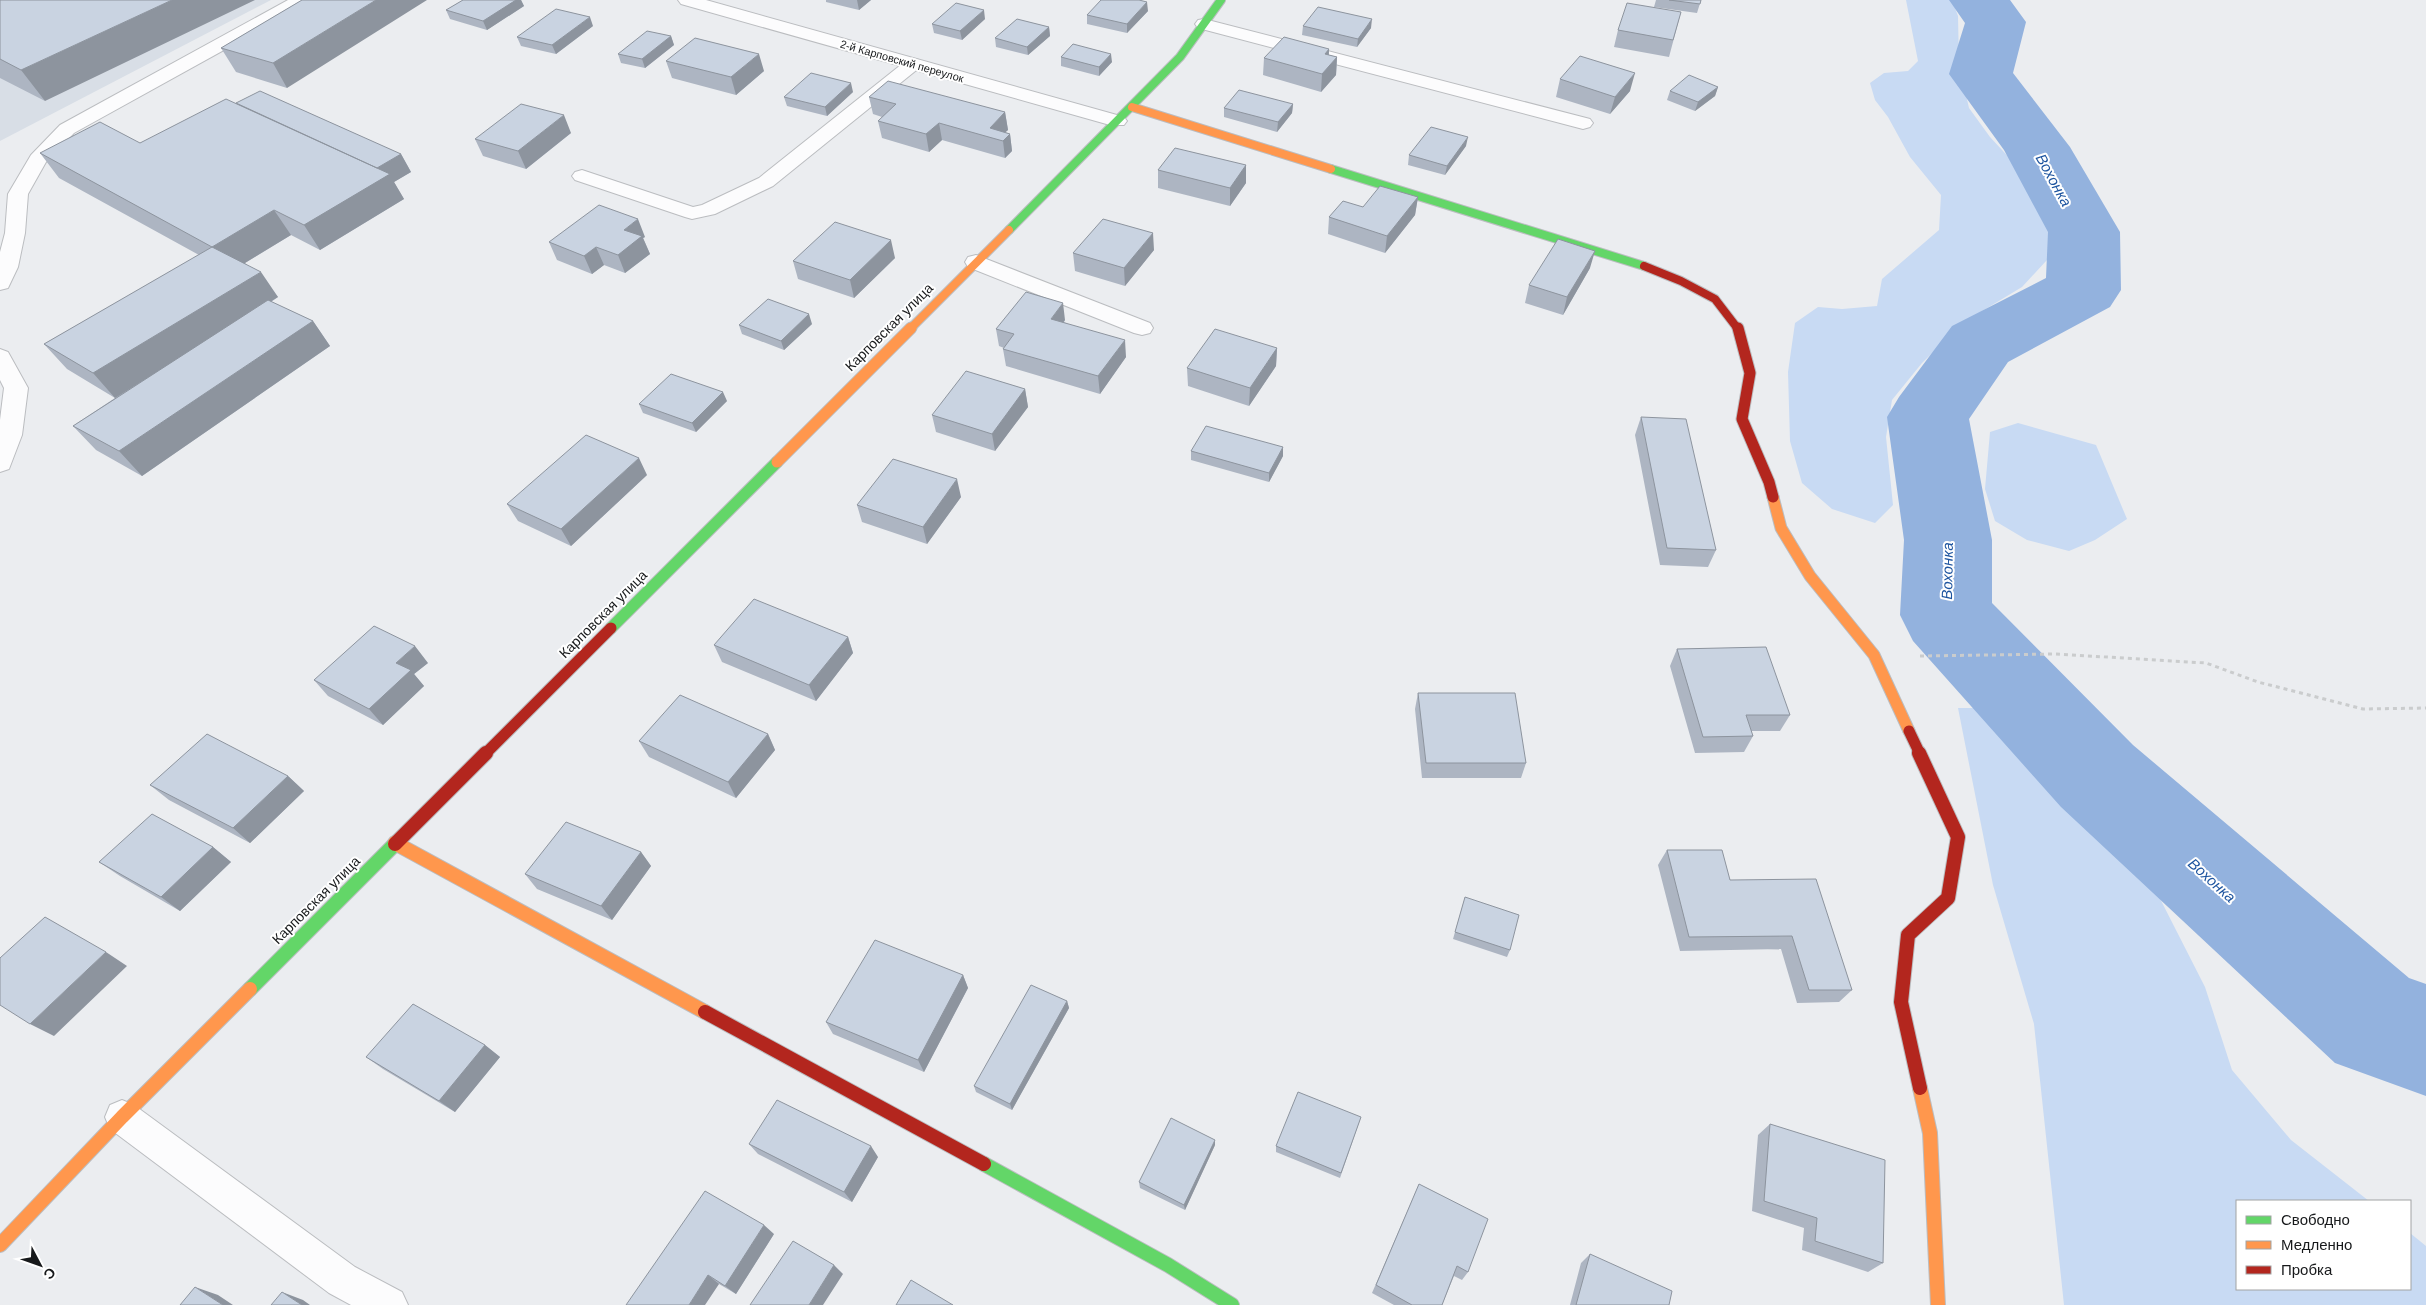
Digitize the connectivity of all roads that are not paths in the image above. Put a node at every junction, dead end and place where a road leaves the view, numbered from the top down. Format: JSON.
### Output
{"nodes":[{"id":1,"x":301,"y":0,"type":"edge"},
{"id":2,"x":687,"y":0,"type":"edge"},
{"id":3,"x":1221,"y":0,"type":"edge"},
{"id":4,"x":1204,"y":24,"type":"junction"},
{"id":5,"x":913,"y":64,"type":"junction"},
{"id":6,"x":1132,"y":106,"type":"junction"},
{"id":7,"x":1117,"y":121,"type":"junction"},
{"id":8,"x":1583,"y":123,"type":"dead end"},
{"id":9,"x":582,"y":176,"type":"dead end"},
{"id":10,"x":976,"y":262,"type":"junction"},
{"id":11,"x":0,"y":283,"type":"edge"},
{"id":12,"x":1142,"y":328,"type":"dead end"},
{"id":13,"x":0,"y":357,"type":"edge"},
{"id":14,"x":0,"y":463,"type":"edge"},
{"id":15,"x":394,"y":843,"type":"junction"},
{"id":16,"x":122,"y":1117,"type":"junction"},
{"id":17,"x":0,"y":1245,"type":"edge"},
{"id":18,"x":390,"y":1305,"type":"edge"},
{"id":19,"x":1232,"y":1305,"type":"edge"},
{"id":20,"x":1938,"y":1305,"type":"edge"}],
"edges":[{"from":1,"to":11,"type":"street"},
{"from":2,"to":5,"type":"street","name":"2-й Карповский переулок"},
{"from":3,"to":4,"type":"street","name":"Карповская улица"},
{"from":4,"to":6,"type":"street","name":"Карповская улица"},
{"from":4,"to":8,"type":"street"},
{"from":5,"to":7,"type":"street","name":"2-й Карповский переулок"},
{"from":5,"to":9,"type":"street"},
{"from":6,"to":7,"type":"street","name":"Карповская улица"},
{"from":6,"to":20,"type":"street"},
{"from":7,"to":10,"type":"street","name":"Карповская улица"},
{"from":10,"to":12,"type":"street"},
{"from":10,"to":15,"type":"street","name":"Карповская улица"},
{"from":13,"to":14,"type":"street"},
{"from":15,"to":16,"type":"street","name":"Карповская улица"},
{"from":15,"to":19,"type":"street"},
{"from":16,"to":17,"type":"street","name":"Карповская улица"},
{"from":16,"to":18,"type":"street"}]}
